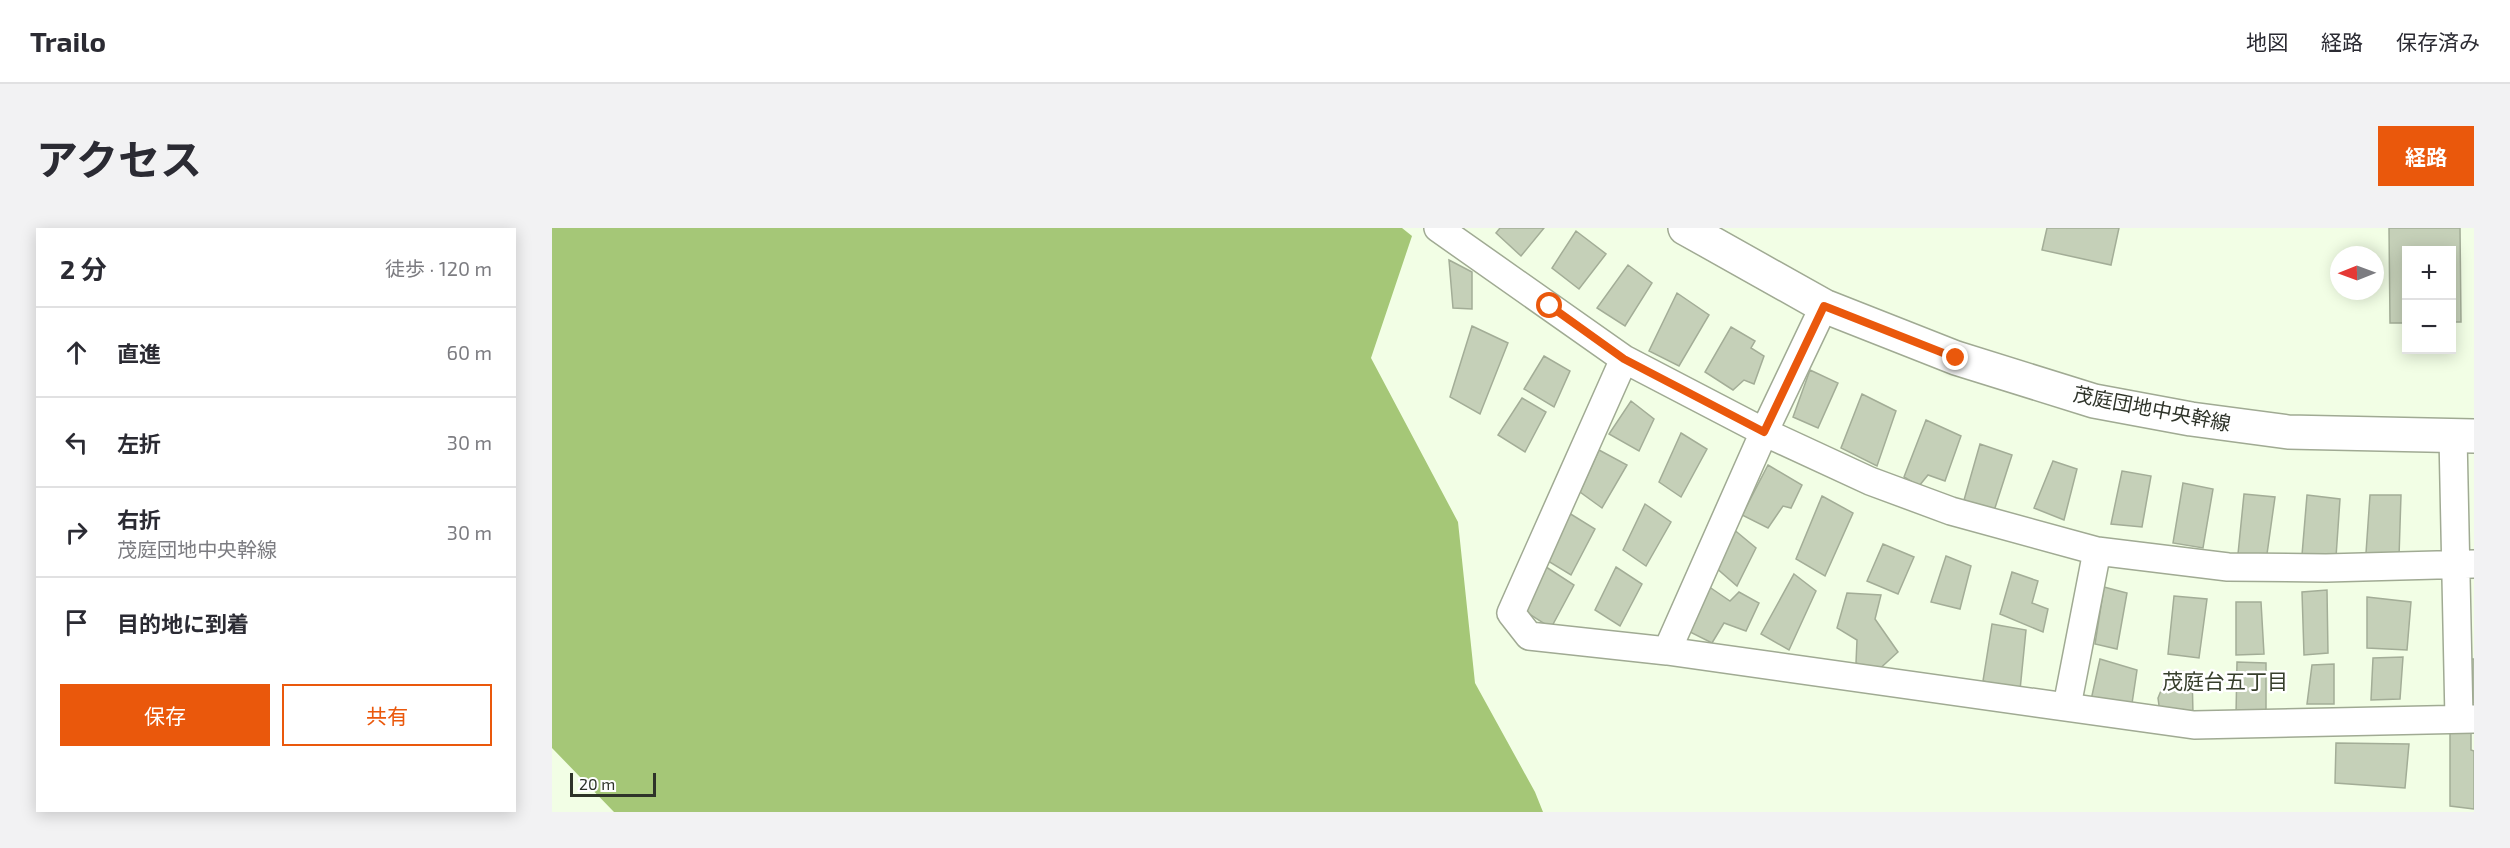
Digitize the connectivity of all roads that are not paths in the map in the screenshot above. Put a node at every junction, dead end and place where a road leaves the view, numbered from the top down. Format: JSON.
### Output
{"nodes":[{"id":1,"x":1438,"y":228,"type":"edge"},
{"id":2,"x":1685,"y":228,"type":"edge"},
{"id":3,"x":1824,"y":306,"type":"junction"},
{"id":4,"x":1624,"y":359,"type":"junction"},
{"id":5,"x":1764,"y":432,"type":"junction"},
{"id":6,"x":2464,"y":436,"type":"edge"},
{"id":7,"x":2097,"y":551,"type":"junction"},
{"id":8,"x":2465,"y":564,"type":"edge"},
{"id":9,"x":1668,"y":651,"type":"junction"},
{"id":10,"x":2067,"y":706,"type":"junction"},
{"id":11,"x":2467,"y":719,"type":"edge"}],
"edges":[{"from":1,"to":4,"type":"street"},
{"from":2,"to":3,"type":"street","name":"茂庭団地中央幹線"},
{"from":3,"to":5,"type":"street"},
{"from":3,"to":6,"type":"street","name":"茂庭団地中央幹線"},
{"from":4,"to":5,"type":"street"},
{"from":4,"to":9,"type":"street"},
{"from":5,"to":7,"type":"street"},
{"from":5,"to":9,"type":"street"},
{"from":6,"to":8,"type":"street"},
{"from":7,"to":8,"type":"street"},
{"from":7,"to":10,"type":"street"},
{"from":8,"to":11,"type":"street"},
{"from":9,"to":10,"type":"street"},
{"from":10,"to":11,"type":"street"}]}
